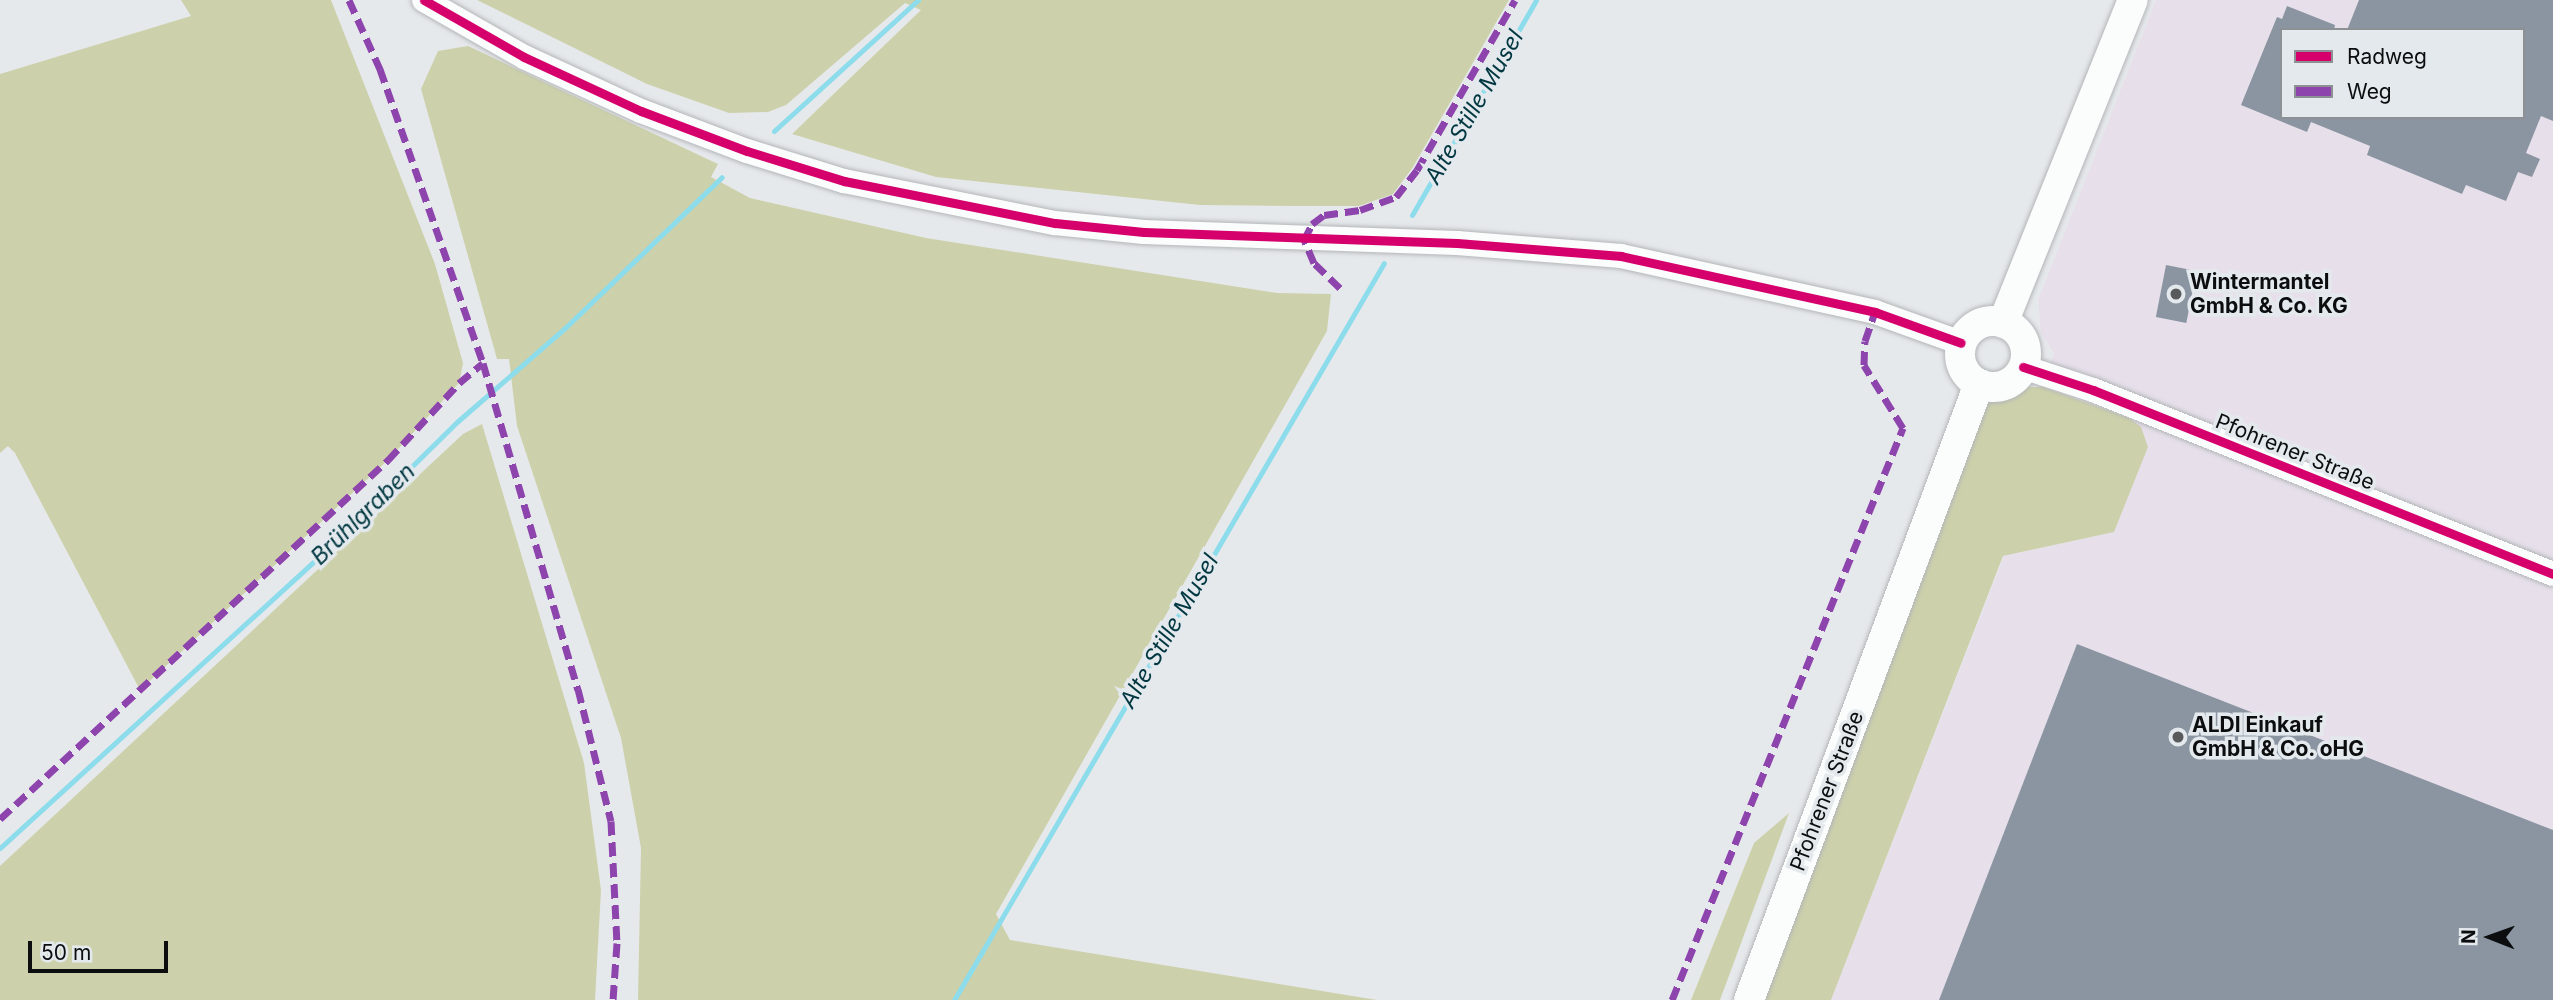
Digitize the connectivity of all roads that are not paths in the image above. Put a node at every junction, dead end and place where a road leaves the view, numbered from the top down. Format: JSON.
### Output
{"nodes":[{"id":1,"x":424,"y":0,"type":"edge"},
{"id":2,"x":2133,"y":0,"type":"edge"},
{"id":3,"x":2003,"y":323,"type":"junction"},
{"id":4,"x":1961,"y":343,"type":"junction"},
{"id":5,"x":2023,"y":366,"type":"junction"},
{"id":6,"x":1979,"y":384,"type":"junction"},
{"id":7,"x":2553,"y":574,"type":"edge"},
{"id":8,"x":1749,"y":1000,"type":"edge"}],
"edges":[{"from":1,"to":4,"type":"street"},
{"from":2,"to":3,"type":"main road"},
{"from":3,"to":4,"type":"main road"},
{"from":3,"to":5,"type":"main road"},
{"from":4,"to":6,"type":"main road"},
{"from":5,"to":6,"type":"main road"},
{"from":5,"to":7,"type":"street","name":"Pfohrener Straße"},
{"from":6,"to":8,"type":"main road","name":"Pfohrener Straße"}]}
